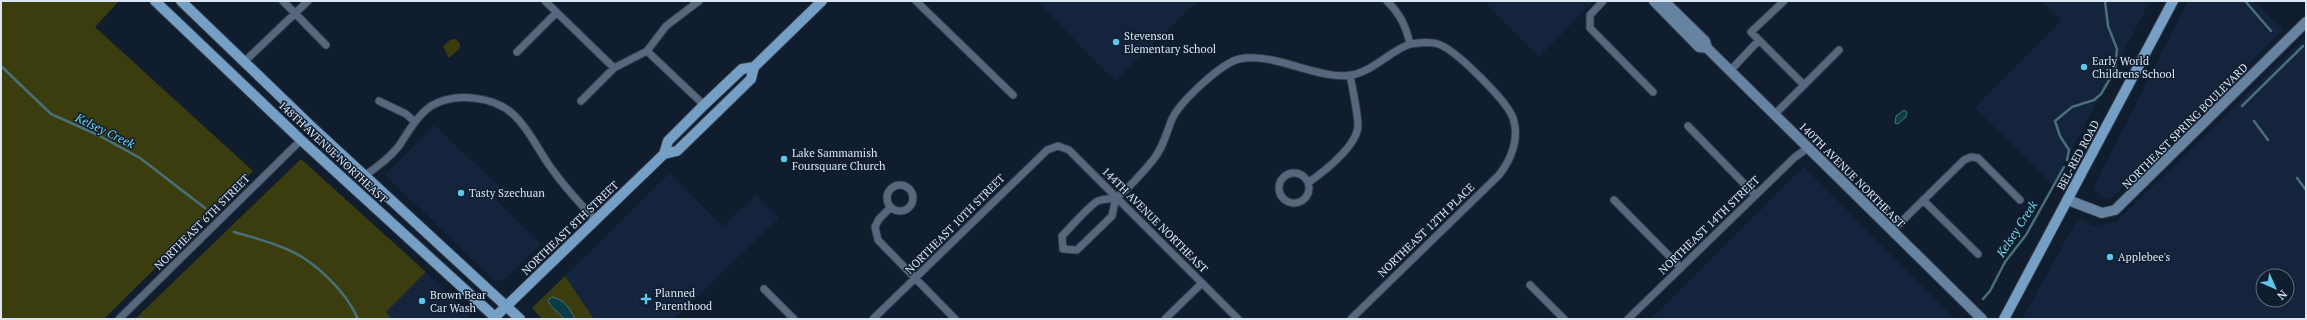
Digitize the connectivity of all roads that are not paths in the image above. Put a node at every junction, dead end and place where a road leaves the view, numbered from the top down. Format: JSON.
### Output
{"nodes":[{"id":1,"x":155,"y":1,"type":"edge"},
{"id":2,"x":181,"y":1,"type":"edge"},
{"id":3,"x":283,"y":1,"type":"edge"},
{"id":4,"x":308,"y":1,"type":"edge"},
{"id":5,"x":545,"y":1,"type":"edge"},
{"id":6,"x":699,"y":1,"type":"edge"},
{"id":7,"x":822,"y":1,"type":"edge"},
{"id":8,"x":916,"y":1,"type":"edge"},
{"id":9,"x":1387,"y":1,"type":"edge"},
{"id":10,"x":1603,"y":1,"type":"edge"},
{"id":11,"x":1654,"y":1,"type":"edge"},
{"id":12,"x":1664,"y":1,"type":"edge"},
{"id":13,"x":1784,"y":1,"type":"edge"},
{"id":14,"x":2173,"y":1,"type":"edge"},
{"id":15,"x":556,"y":12,"type":"junction"},
{"id":16,"x":295,"y":13,"type":"junction"},
{"id":17,"x":2306,"y":22,"type":"edge"},
{"id":18,"x":1759,"y":40,"type":"junction"},
{"id":19,"x":1410,"y":44,"type":"junction"},
{"id":20,"x":326,"y":45,"type":"dead end"},
{"id":21,"x":1707,"y":48,"type":"junction"},
{"id":22,"x":1839,"y":50,"type":"dead end"},
{"id":23,"x":647,"y":51,"type":"junction"},
{"id":24,"x":517,"y":52,"type":"dead end"},
{"id":25,"x":244,"y":62,"type":"junction"},
{"id":26,"x":754,"y":67,"type":"junction"},
{"id":27,"x":614,"y":68,"type":"junction"},
{"id":28,"x":1730,"y":70,"type":"junction"},
{"id":29,"x":1350,"y":75,"type":"junction"},
{"id":30,"x":1804,"y":85,"type":"junction"},
{"id":31,"x":1652,"y":92,"type":"dead end"},
{"id":32,"x":1013,"y":95,"type":"dead end"},
{"id":33,"x":379,"y":101,"type":"dead end"},
{"id":34,"x":581,"y":101,"type":"dead end"},
{"id":35,"x":704,"y":105,"type":"junction"},
{"id":36,"x":1774,"y":115,"type":"junction"},
{"id":37,"x":415,"y":122,"type":"junction"},
{"id":38,"x":1688,"y":126,"type":"dead end"},
{"id":39,"x":300,"y":140,"type":"junction"},
{"id":40,"x":1053,"y":147,"type":"joint"},
{"id":41,"x":1808,"y":148,"type":"junction"},
{"id":42,"x":664,"y":154,"type":"junction"},
{"id":43,"x":364,"y":176,"type":"junction"},
{"id":44,"x":345,"y":180,"type":"junction"},
{"id":45,"x":1309,"y":182,"type":"junction"},
{"id":46,"x":383,"y":193,"type":"junction"},
{"id":47,"x":1755,"y":195,"type":"junction"},
{"id":48,"x":1116,"y":197,"type":"junction"},
{"id":49,"x":1614,"y":200,"type":"dead end"},
{"id":50,"x":1923,"y":200,"type":"junction"},
{"id":51,"x":2020,"y":200,"type":"dead end"},
{"id":52,"x":2068,"y":200,"type":"junction"},
{"id":53,"x":891,"y":207,"type":"dead end"},
{"id":54,"x":596,"y":220,"type":"junction"},
{"id":55,"x":1892,"y":231,"type":"junction"},
{"id":56,"x":1978,"y":254,"type":"dead end"},
{"id":57,"x":1681,"y":268,"type":"junction"},
{"id":58,"x":915,"y":279,"type":"junction"},
{"id":59,"x":1202,"y":283,"type":"junction"},
{"id":60,"x":1530,"y":284,"type":"dead end"},
{"id":61,"x":764,"y":289,"type":"dead end"},
{"id":62,"x":506,"y":305,"type":"junction"},
{"id":63,"x":495,"y":318,"type":"edge"},
{"id":64,"x":119,"y":319,"type":"edge"},
{"id":65,"x":520,"y":319,"type":"edge"},
{"id":66,"x":794,"y":319,"type":"edge"},
{"id":67,"x":873,"y":319,"type":"edge"},
{"id":68,"x":956,"y":319,"type":"edge"},
{"id":69,"x":1165,"y":319,"type":"edge"},
{"id":70,"x":1238,"y":319,"type":"edge"},
{"id":71,"x":1351,"y":319,"type":"edge"},
{"id":72,"x":1564,"y":319,"type":"edge"},
{"id":73,"x":1628,"y":319,"type":"edge"},
{"id":74,"x":1982,"y":319,"type":"edge"},
{"id":75,"x":2004,"y":319,"type":"edge"}],
"edges":[{"from":1,"to":39,"type":"main road","name":"148TH AVENUE NORTHEAST"},
{"from":2,"to":25,"type":"main road","name":"148TH AVENUE NORTHEAST"},
{"from":3,"to":16,"type":"street"},
{"from":4,"to":16,"type":"street"},
{"from":5,"to":15,"type":"street"},
{"from":6,"to":23,"type":"street"},
{"from":7,"to":26,"type":"main road","name":"NORTHEAST 8TH STREET"},
{"from":8,"to":32,"type":"street"},
{"from":9,"to":19,"type":"street"},
{"from":10,"to":31,"type":"street"},
{"from":11,"to":21,"type":"main road","name":"140TH AVENUE NORTHEAST"},
{"from":12,"to":21,"type":"main road","name":"140TH AVENUE NORTHEAST"},
{"from":13,"to":18,"type":"street"},
{"from":14,"to":52,"type":"main road","name":"BEL-RED ROAD"},
{"from":15,"to":24,"type":"street"},
{"from":15,"to":27,"type":"street"},
{"from":16,"to":20,"type":"street"},
{"from":16,"to":25,"type":"street"},
{"from":17,"to":52,"type":"main road","name":"NORTHEAST SPRING BOULEVARD"},
{"from":18,"to":28,"type":"street"},
{"from":18,"to":30,"type":"street"},
{"from":19,"to":29,"type":"street"},
{"from":19,"to":71,"type":"street","name":"NORTHEAST 12TH PLACE"},
{"from":21,"to":28,"type":"main road","name":"140TH AVENUE NORTHEAST"},
{"from":22,"to":30,"type":"street"},
{"from":23,"to":27,"type":"street"},
{"from":23,"to":35,"type":"street"},
{"from":25,"to":43,"type":"main road","name":"148TH AVENUE NORTHEAST"},
{"from":26,"to":35,"type":"main road","name":"NORTHEAST 8TH STREET"},
{"from":26,"to":42,"type":"main road","name":"NORTHEAST 8TH STREET"},
{"from":27,"to":34,"type":"street"},
{"from":28,"to":36,"type":"main road","name":"140TH AVENUE NORTHEAST"},
{"from":29,"to":45,"type":"street"},
{"from":29,"to":48,"type":"street"},
{"from":30,"to":36,"type":"street"},
{"from":33,"to":37,"type":"street"},
{"from":35,"to":42,"type":"main road","name":"NORTHEAST 8TH STREET"},
{"from":36,"to":41,"type":"main road","name":"140TH AVENUE NORTHEAST"},
{"from":37,"to":43,"type":"street"},
{"from":37,"to":54,"type":"street"},
{"from":38,"to":47,"type":"street"},
{"from":39,"to":44,"type":"main road","name":"148TH AVENUE NORTHEAST"},
{"from":39,"to":64,"type":"street","name":"NORTHEAST 6TH STREET"},
{"from":40,"to":48,"type":"street","name":"144TH AVENUE NORTHEAST"},
{"from":40,"to":58,"type":"street","name":"NORTHEAST 10TH STREET"},
{"from":41,"to":47,"type":"street","name":"NORTHEAST 14TH STREET"},
{"from":41,"to":55,"type":"main road","name":"140TH AVENUE NORTHEAST"},
{"from":42,"to":54,"type":"main road","name":"NORTHEAST 8TH STREET"},
{"from":43,"to":46,"type":"main road","name":"148TH AVENUE NORTHEAST"},
{"from":44,"to":46,"type":"main road"},
{"from":44,"to":63,"type":"main road","name":"148TH AVENUE NORTHEAST"},
{"from":45,"to":45,"type":"street"},
{"from":46,"to":62,"type":"main road","name":"148TH AVENUE NORTHEAST"},
{"from":47,"to":57,"type":"street","name":"NORTHEAST 14TH STREET"},
{"from":48,"to":48,"type":"street"},
{"from":48,"to":59,"type":"street","name":"144TH AVENUE NORTHEAST"},
{"from":49,"to":57,"type":"street"},
{"from":50,"to":51,"type":"street"},
{"from":50,"to":55,"type":"street"},
{"from":50,"to":56,"type":"street"},
{"from":52,"to":75,"type":"main road","name":"BEL-RED ROAD"},
{"from":53,"to":58,"type":"street"},
{"from":54,"to":62,"type":"main road","name":"NORTHEAST 8TH STREET"},
{"from":55,"to":74,"type":"main road","name":"140TH AVENUE NORTHEAST"},
{"from":57,"to":73,"type":"street","name":"NORTHEAST 14TH STREET"},
{"from":58,"to":67,"type":"street","name":"NORTHEAST 10TH STREET"},
{"from":58,"to":68,"type":"street"},
{"from":59,"to":69,"type":"street"},
{"from":59,"to":70,"type":"street","name":"144TH AVENUE NORTHEAST"},
{"from":60,"to":72,"type":"street"},
{"from":61,"to":66,"type":"street"},
{"from":62,"to":63,"type":"main road","name":"NORTHEAST 8TH STREET"},
{"from":62,"to":65,"type":"main road","name":"148TH AVENUE NORTHEAST"}]}
